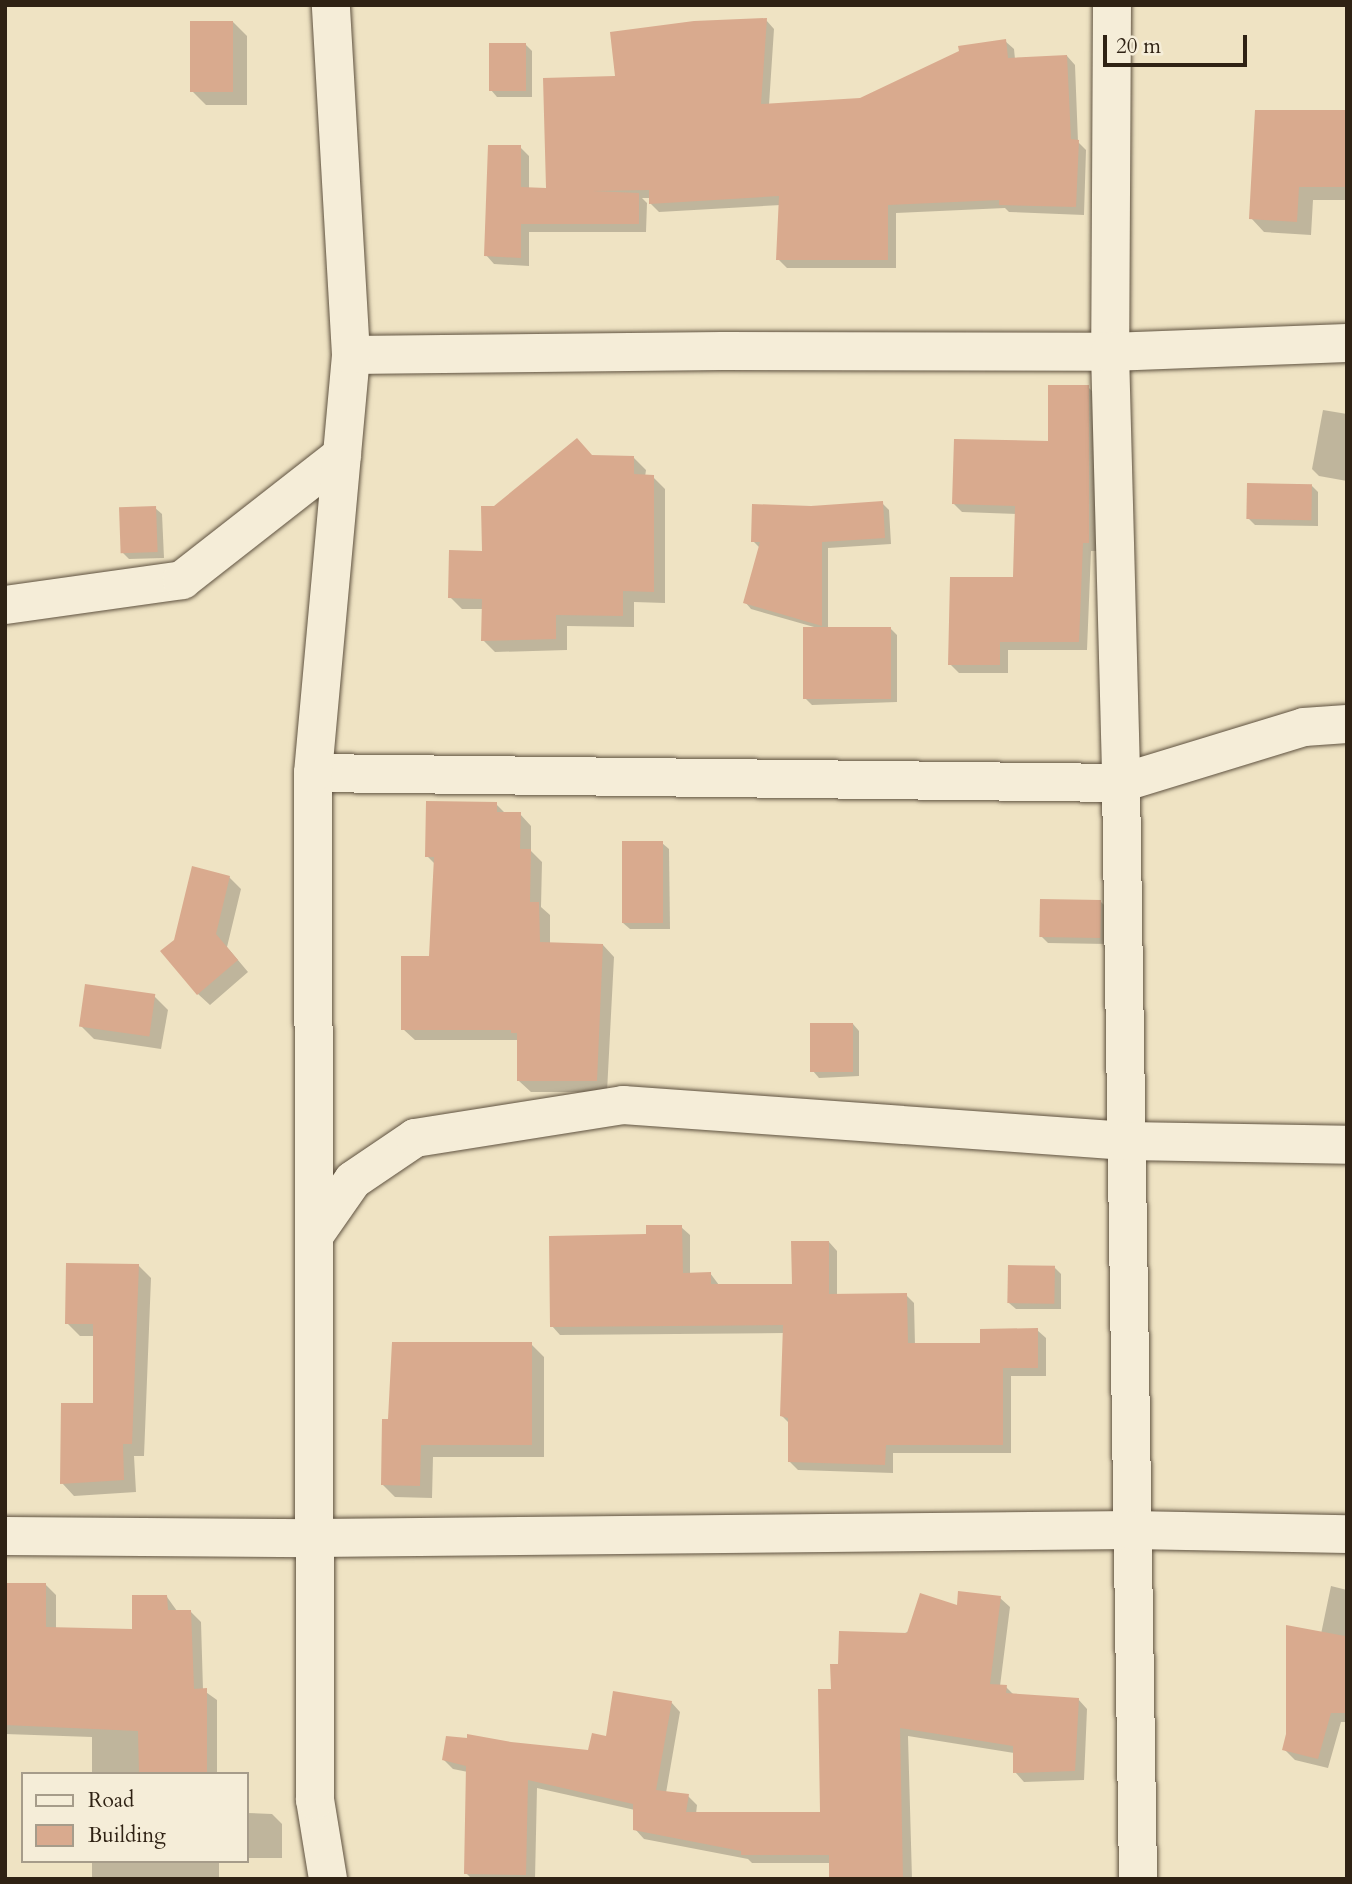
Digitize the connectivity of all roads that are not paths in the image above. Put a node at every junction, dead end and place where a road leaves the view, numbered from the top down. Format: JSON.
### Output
{"nodes":[{"id":1,"x":331,"y":5,"type":"edge"},
{"id":2,"x":1112,"y":5,"type":"edge"},
{"id":3,"x":1347,"y":343,"type":"edge"},
{"id":4,"x":1110,"y":352,"type":"junction"},
{"id":5,"x":351,"y":355,"type":"junction"},
{"id":6,"x":342,"y":454,"type":"junction"},
{"id":7,"x":5,"y":605,"type":"edge"},
{"id":8,"x":1347,"y":724,"type":"edge"},
{"id":9,"x":313,"y":774,"type":"junction"},
{"id":10,"x":1121,"y":783,"type":"junction"},
{"id":11,"x":1127,"y":1141,"type":"junction"},
{"id":12,"x":1347,"y":1145,"type":"edge"},
{"id":13,"x":314,"y":1236,"type":"junction"},
{"id":14,"x":1132,"y":1530,"type":"junction"},
{"id":15,"x":1347,"y":1534,"type":"edge"},
{"id":16,"x":5,"y":1536,"type":"edge"},
{"id":17,"x":315,"y":1538,"type":"junction"},
{"id":18,"x":328,"y":1879,"type":"edge"},
{"id":19,"x":1138,"y":1879,"type":"edge"}],
"edges":[{"from":1,"to":5,"type":"street"},
{"from":2,"to":4,"type":"street"},
{"from":3,"to":4,"type":"street"},
{"from":4,"to":5,"type":"street"},
{"from":4,"to":10,"type":"street"},
{"from":5,"to":6,"type":"street"},
{"from":6,"to":7,"type":"street"},
{"from":6,"to":9,"type":"street"},
{"from":8,"to":10,"type":"street"},
{"from":9,"to":10,"type":"street"},
{"from":9,"to":13,"type":"street"},
{"from":10,"to":11,"type":"street"},
{"from":11,"to":12,"type":"street"},
{"from":11,"to":13,"type":"street"},
{"from":11,"to":14,"type":"street"},
{"from":13,"to":17,"type":"street"},
{"from":14,"to":15,"type":"street"},
{"from":14,"to":17,"type":"street"},
{"from":14,"to":19,"type":"street"},
{"from":16,"to":17,"type":"street"},
{"from":17,"to":18,"type":"street"}]}
